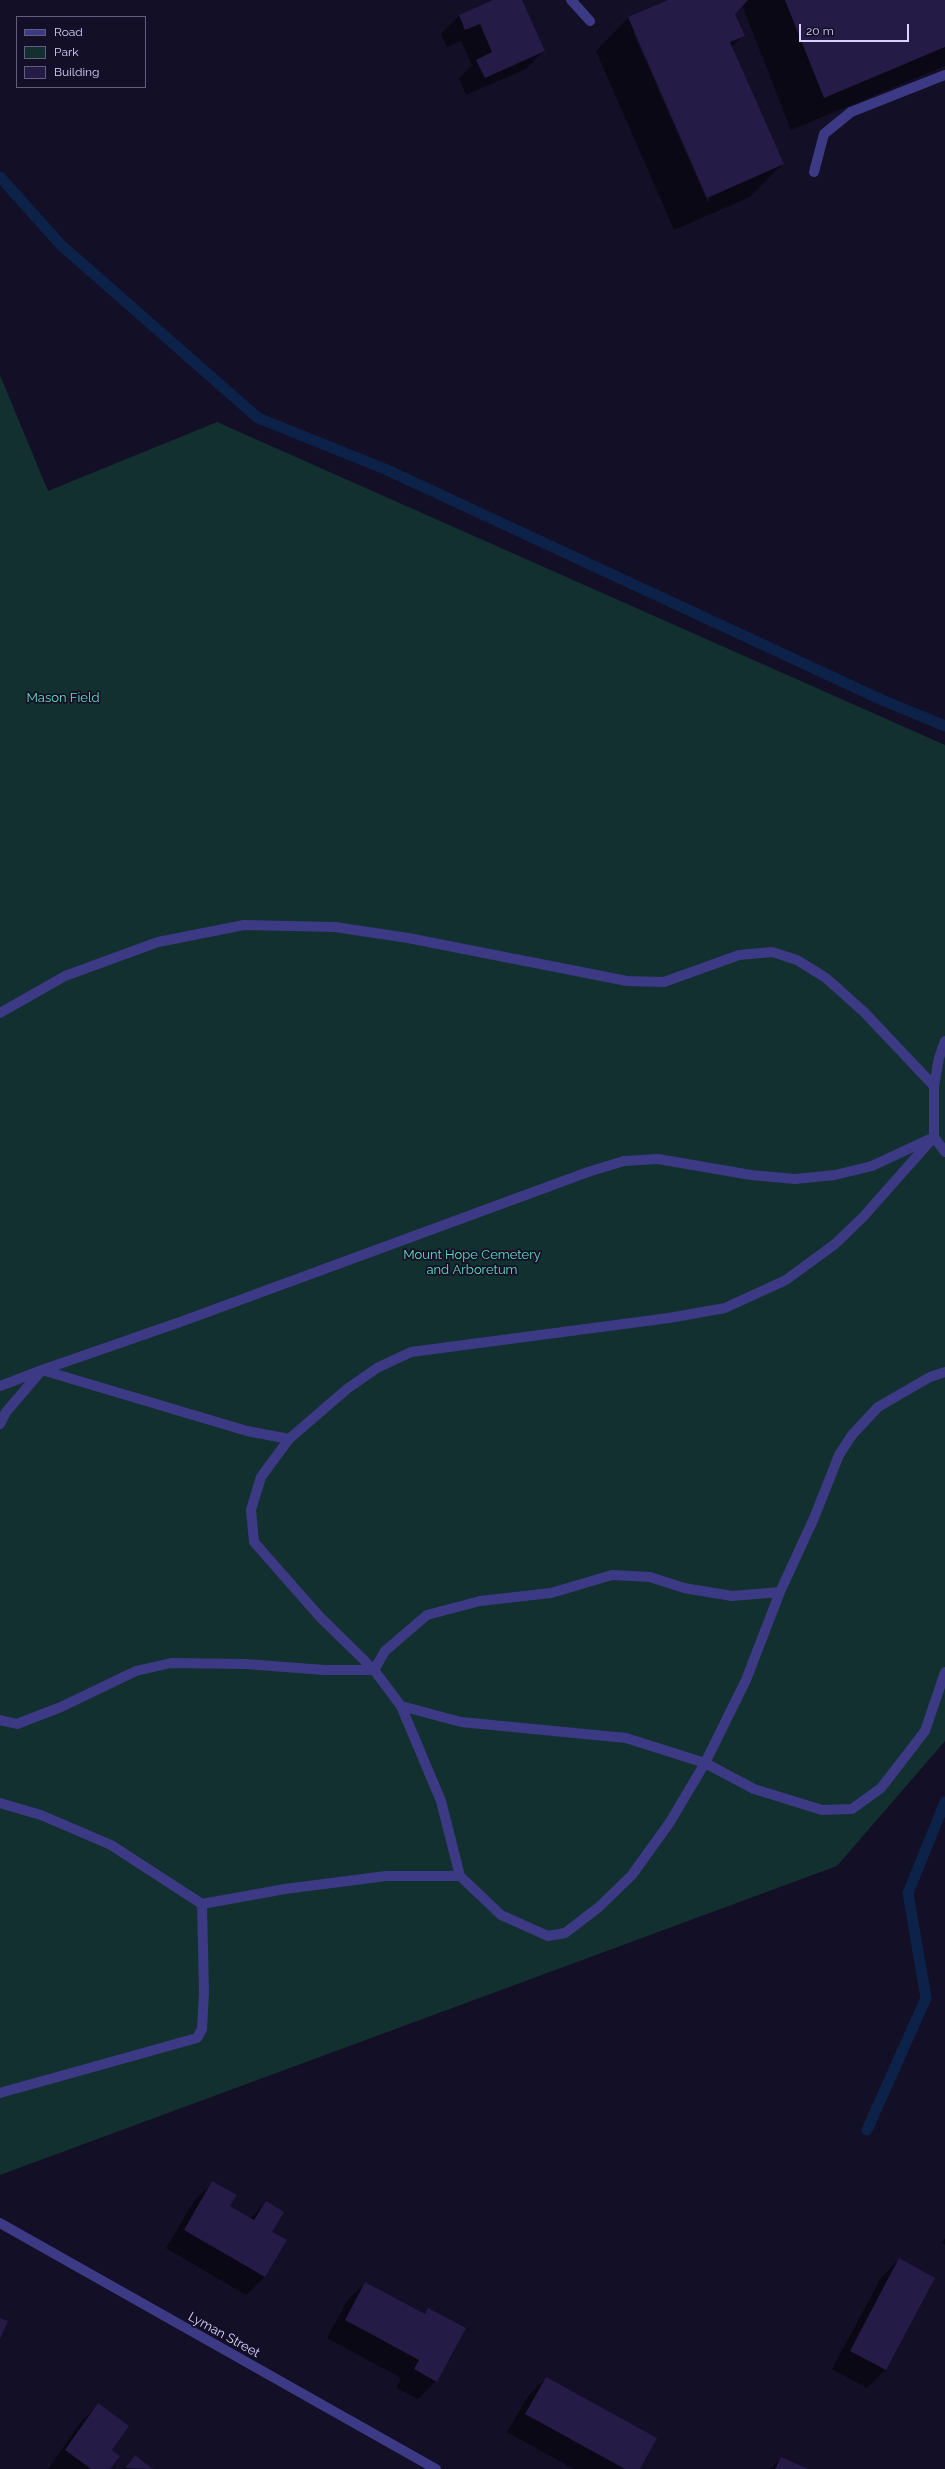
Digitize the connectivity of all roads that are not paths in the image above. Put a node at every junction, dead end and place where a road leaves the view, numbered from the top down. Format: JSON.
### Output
{"nodes":[{"id":1,"x":571,"y":0,"type":"edge"},
{"id":2,"x":590,"y":20,"type":"dead end"},
{"id":3,"x":945,"y":75,"type":"edge"},
{"id":4,"x":814,"y":172,"type":"dead end"},
{"id":5,"x":0,"y":1013,"type":"edge"},
{"id":6,"x":945,"y":1041,"type":"edge"},
{"id":7,"x":934,"y":1086,"type":"junction"},
{"id":8,"x":934,"y":1137,"type":"junction"},
{"id":9,"x":945,"y":1152,"type":"edge"},
{"id":10,"x":42,"y":1370,"type":"junction"},
{"id":11,"x":945,"y":1372,"type":"edge"},
{"id":12,"x":0,"y":1386,"type":"edge"},
{"id":13,"x":0,"y":1424,"type":"edge"},
{"id":14,"x":289,"y":1439,"type":"junction"},
{"id":15,"x":780,"y":1592,"type":"junction"},
{"id":16,"x":374,"y":1670,"type":"junction"},
{"id":17,"x":945,"y":1672,"type":"edge"},
{"id":18,"x":401,"y":1706,"type":"junction"},
{"id":19,"x":0,"y":1720,"type":"edge"},
{"id":20,"x":705,"y":1763,"type":"junction"},
{"id":21,"x":0,"y":1803,"type":"edge"},
{"id":22,"x":460,"y":1876,"type":"junction"},
{"id":23,"x":202,"y":1904,"type":"junction"},
{"id":24,"x":0,"y":2093,"type":"edge"},
{"id":25,"x":0,"y":2223,"type":"edge"},
{"id":26,"x":436,"y":2469,"type":"edge"}],
"edges":[{"from":1,"to":2,"type":"street"},
{"from":3,"to":4,"type":"street"},
{"from":5,"to":7,"type":"street"},
{"from":6,"to":7,"type":"street"},
{"from":7,"to":8,"type":"street"},
{"from":8,"to":9,"type":"street"},
{"from":8,"to":10,"type":"street"},
{"from":8,"to":14,"type":"street"},
{"from":10,"to":12,"type":"street"},
{"from":10,"to":13,"type":"street"},
{"from":10,"to":14,"type":"street"},
{"from":11,"to":15,"type":"street"},
{"from":14,"to":16,"type":"street"},
{"from":15,"to":16,"type":"street"},
{"from":15,"to":20,"type":"street"},
{"from":16,"to":18,"type":"street"},
{"from":16,"to":19,"type":"street"},
{"from":17,"to":20,"type":"street"},
{"from":18,"to":20,"type":"street"},
{"from":18,"to":22,"type":"street"},
{"from":20,"to":22,"type":"street"},
{"from":21,"to":23,"type":"street"},
{"from":22,"to":23,"type":"street"},
{"from":23,"to":24,"type":"street"},
{"from":25,"to":26,"type":"street","name":"Lyman Street"}]}
